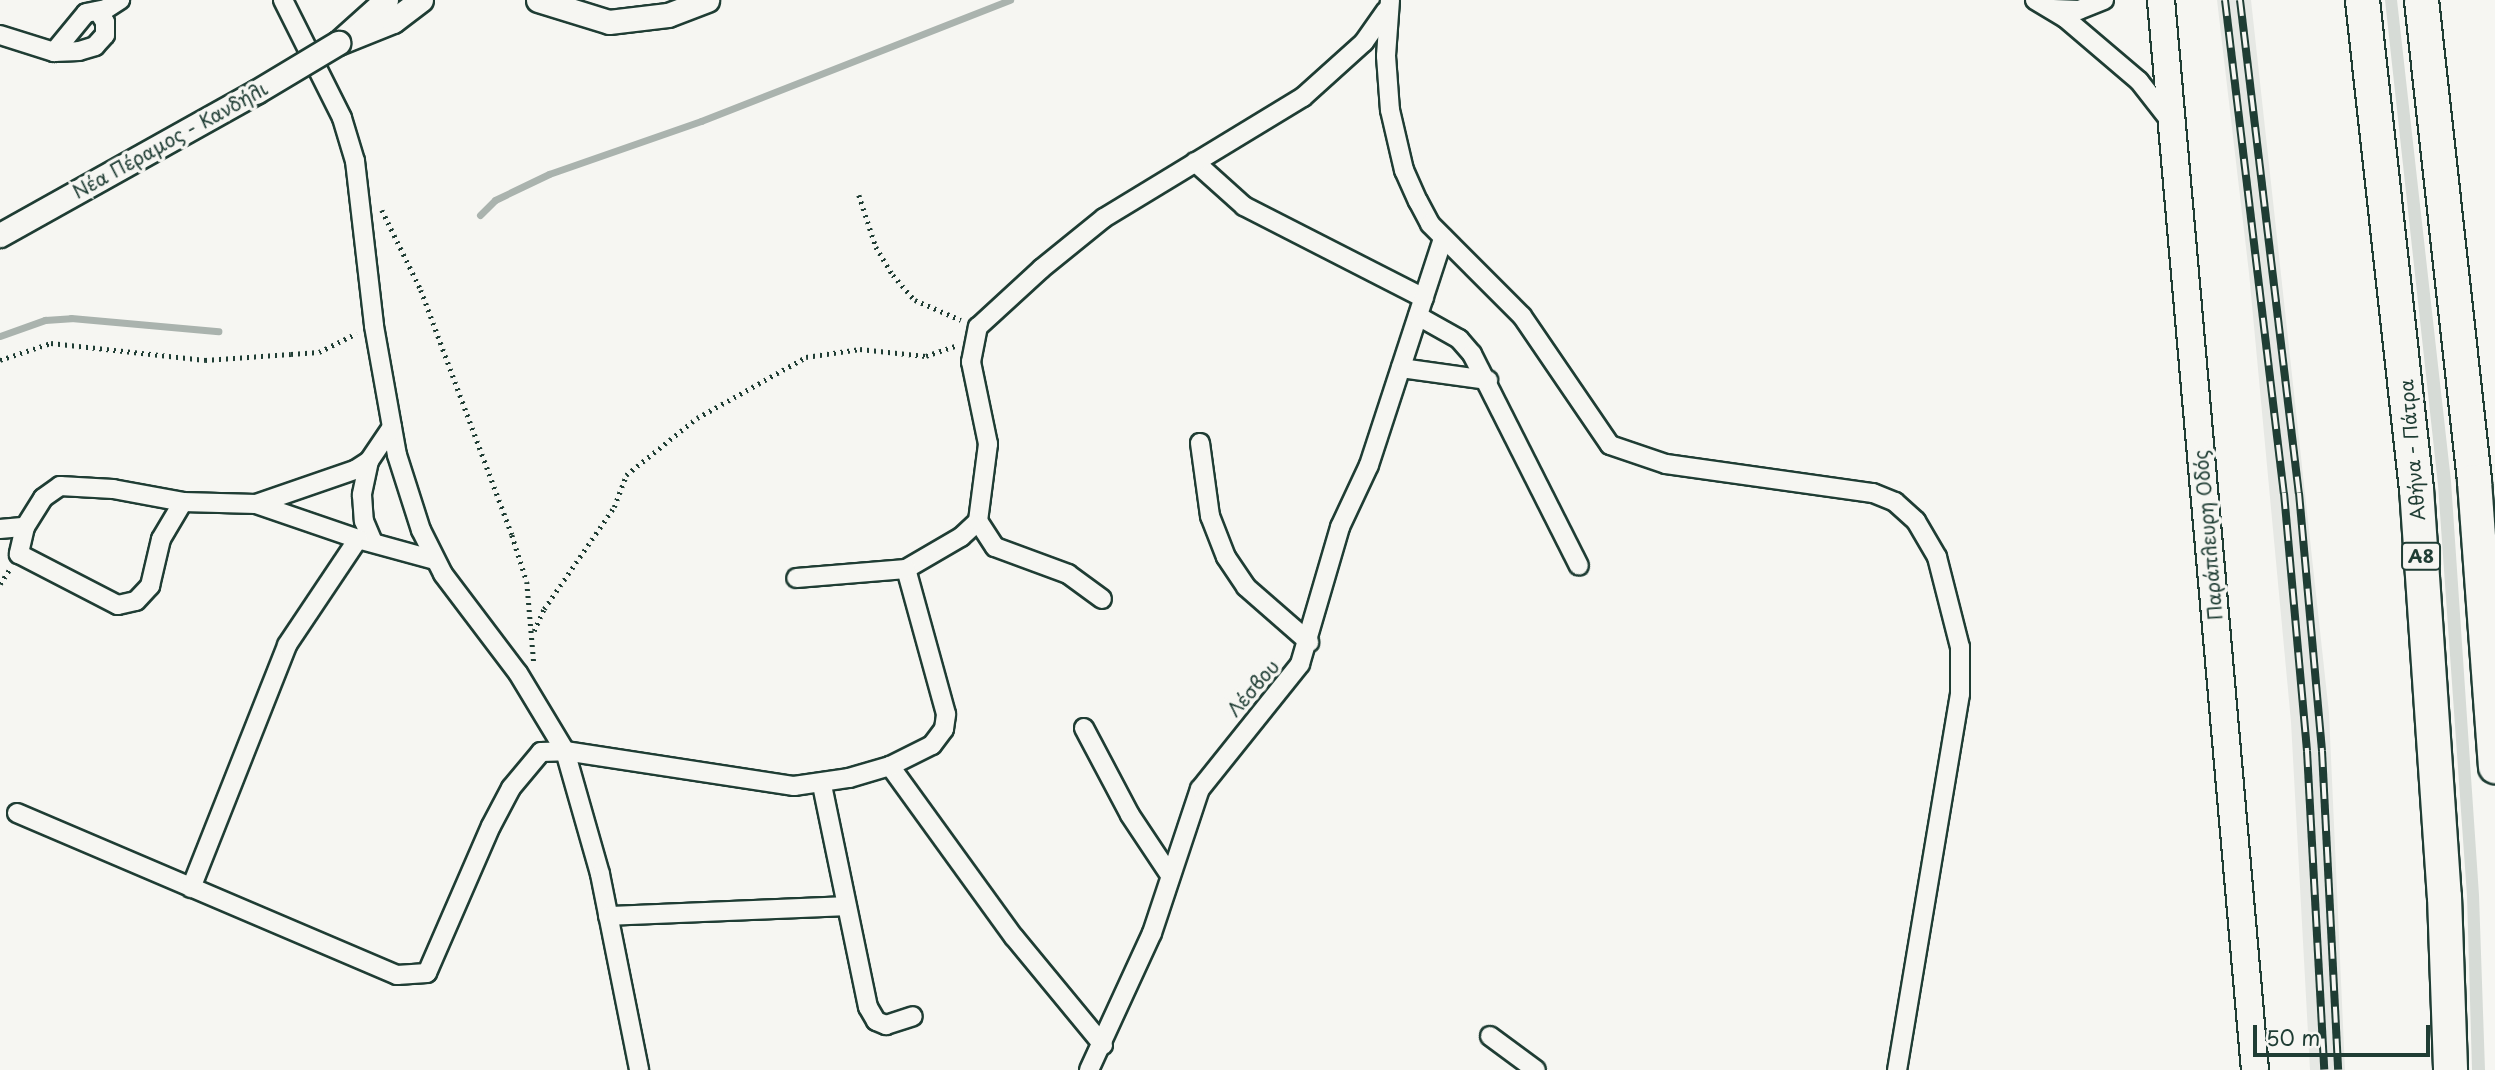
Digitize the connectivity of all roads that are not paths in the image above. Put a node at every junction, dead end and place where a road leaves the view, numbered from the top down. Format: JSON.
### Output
{"nodes":[{"id":1,"x":120,"y":0,"type":"edge"},
{"id":2,"x":283,"y":0,"type":"edge"},
{"id":3,"x":386,"y":0,"type":"edge"},
{"id":4,"x":421,"y":0,"type":"edge"},
{"id":5,"x":538,"y":0,"type":"edge"},
{"id":6,"x":578,"y":0,"type":"edge"},
{"id":7,"x":707,"y":0,"type":"edge"},
{"id":8,"x":2104,"y":0,"type":"edge"},
{"id":9,"x":2161,"y":0,"type":"edge"},
{"id":10,"x":2362,"y":0,"type":"edge"},
{"id":11,"x":2421,"y":0,"type":"edge"},
{"id":12,"x":1390,"y":2,"type":"edge"},
{"id":13,"x":2041,"y":4,"type":"edge"},
{"id":14,"x":98,"y":11,"type":"junction"},
{"id":15,"x":610,"y":22,"type":"junction"},
{"id":16,"x":0,"y":35,"type":"edge"},
{"id":17,"x":338,"y":43,"type":"junction"},
{"id":18,"x":54,"y":52,"type":"junction"},
{"id":19,"x":2171,"y":122,"type":"junction"},
{"id":20,"x":1195,"y":162,"type":"junction"},
{"id":21,"x":0,"y":236,"type":"edge"},
{"id":22,"x":1443,"y":239,"type":"junction"},
{"id":23,"x":1424,"y":298,"type":"junction"},
{"id":24,"x":1418,"y":316,"type":"junction"},
{"id":25,"x":1401,"y":368,"type":"junction"},
{"id":26,"x":1488,"y":380,"type":"junction"},
{"id":27,"x":392,"y":427,"type":"junction"},
{"id":28,"x":1200,"y":443,"type":"dead end"},
{"id":29,"x":369,"y":461,"type":"junction"},
{"id":30,"x":183,"y":502,"type":"junction"},
{"id":31,"x":256,"y":504,"type":"junction"},
{"id":32,"x":978,"y":521,"type":"junction"},
{"id":33,"x":25,"y":527,"type":"junction"},
{"id":34,"x":0,"y":529,"type":"edge"},
{"id":35,"x":365,"y":541,"type":"junction"},
{"id":36,"x":435,"y":560,"type":"junction"},
{"id":37,"x":1579,"y":566,"type":"dead end"},
{"id":38,"x":906,"y":569,"type":"junction"},
{"id":39,"x":796,"y":578,"type":"dead end"},
{"id":40,"x":1102,"y":599,"type":"dead end"},
{"id":41,"x":1309,"y":642,"type":"junction"},
{"id":42,"x":1084,"y":728,"type":"dead end"},
{"id":43,"x":565,"y":751,"type":"junction"},
{"id":44,"x":890,"y":766,"type":"junction"},
{"id":45,"x":2495,"y":766,"type":"edge"},
{"id":46,"x":822,"y":785,"type":"junction"},
{"id":47,"x":17,"y":813,"type":"dead end"},
{"id":48,"x":1170,"y":875,"type":"junction"},
{"id":49,"x":191,"y":888,"type":"junction"},
{"id":50,"x":846,"y":906,"type":"junction"},
{"id":51,"x":608,"y":916,"type":"junction"},
{"id":52,"x":913,"y":1016,"type":"dead end"},
{"id":53,"x":1490,"y":1036,"type":"dead end"},
{"id":54,"x":1103,"y":1045,"type":"junction"},
{"id":55,"x":639,"y":1070,"type":"edge"},
{"id":56,"x":1089,"y":1070,"type":"edge"},
{"id":57,"x":1536,"y":1070,"type":"edge"},
{"id":58,"x":1897,"y":1070,"type":"edge"},
{"id":59,"x":2255,"y":1070,"type":"edge"},
{"id":60,"x":2449,"y":1070,"type":"edge"}],
"edges":[{"from":1,"to":14,"type":"street"},
{"from":2,"to":27,"type":"street"},
{"from":3,"to":17,"type":"street","name":"Νέα Πέραμος - Κανδήλι"},
{"from":4,"to":17,"type":"street","name":"Νέα Πέραμος - Κανδήλι"},
{"from":5,"to":15,"type":"street"},
{"from":6,"to":15,"type":"street"},
{"from":7,"to":15,"type":"street"},
{"from":8,"to":13,"type":"street"},
{"from":9,"to":19,"type":"main road","name":"Παράπλευρη Οδός"},
{"from":10,"to":60,"type":"highway","name":"Αθήνα - Πάτρα","number":"Α8"},
{"from":11,"to":45,"type":"highway"},
{"from":12,"to":20,"type":"street"},
{"from":12,"to":22,"type":"street"},
{"from":13,"to":19,"type":"street"},
{"from":14,"to":18,"type":"street"},
{"from":14,"to":18,"type":"street"},
{"from":16,"to":18,"type":"street"},
{"from":17,"to":21,"type":"street","name":"Νέα Πέραμος - Κανδήλι","bridge":true},
{"from":19,"to":59,"type":"main road","name":"Παράπλευρη Οδός"},
{"from":20,"to":23,"type":"street"},
{"from":20,"to":32,"type":"street"},
{"from":22,"to":23,"type":"street","name":"Λέσβου"},
{"from":22,"to":58,"type":"street"},
{"from":23,"to":24,"type":"street","name":"Λέσβου"},
{"from":24,"to":25,"type":"street","name":"Λέσβου"},
{"from":24,"to":26,"type":"street"},
{"from":25,"to":26,"type":"street"},
{"from":25,"to":41,"type":"street","name":"Λέσβου"},
{"from":26,"to":37,"type":"street"},
{"from":27,"to":29,"type":"street"},
{"from":27,"to":36,"type":"street"},
{"from":28,"to":41,"type":"street"},
{"from":29,"to":31,"type":"street"},
{"from":29,"to":35,"type":"street"},
{"from":30,"to":31,"type":"street"},
{"from":30,"to":33,"type":"street"},
{"from":30,"to":33,"type":"street"},
{"from":31,"to":35,"type":"street"},
{"from":32,"to":38,"type":"street"},
{"from":32,"to":40,"type":"street"},
{"from":33,"to":34,"type":"street"},
{"from":35,"to":36,"type":"street"},
{"from":35,"to":49,"type":"street"},
{"from":36,"to":43,"type":"street"},
{"from":38,"to":39,"type":"street"},
{"from":38,"to":44,"type":"street"},
{"from":41,"to":48,"type":"street","name":"Λέσβου"},
{"from":42,"to":48,"type":"street"},
{"from":43,"to":46,"type":"street"},
{"from":43,"to":49,"type":"street"},
{"from":43,"to":51,"type":"street"},
{"from":44,"to":46,"type":"street"},
{"from":44,"to":54,"type":"street"},
{"from":46,"to":50,"type":"street"},
{"from":47,"to":49,"type":"street"},
{"from":48,"to":54,"type":"street","name":"Λέσβου"},
{"from":50,"to":51,"type":"street"},
{"from":50,"to":52,"type":"street"},
{"from":51,"to":55,"type":"street"},
{"from":53,"to":57,"type":"street"},
{"from":54,"to":56,"type":"street","name":"Λέσβου"}]}
